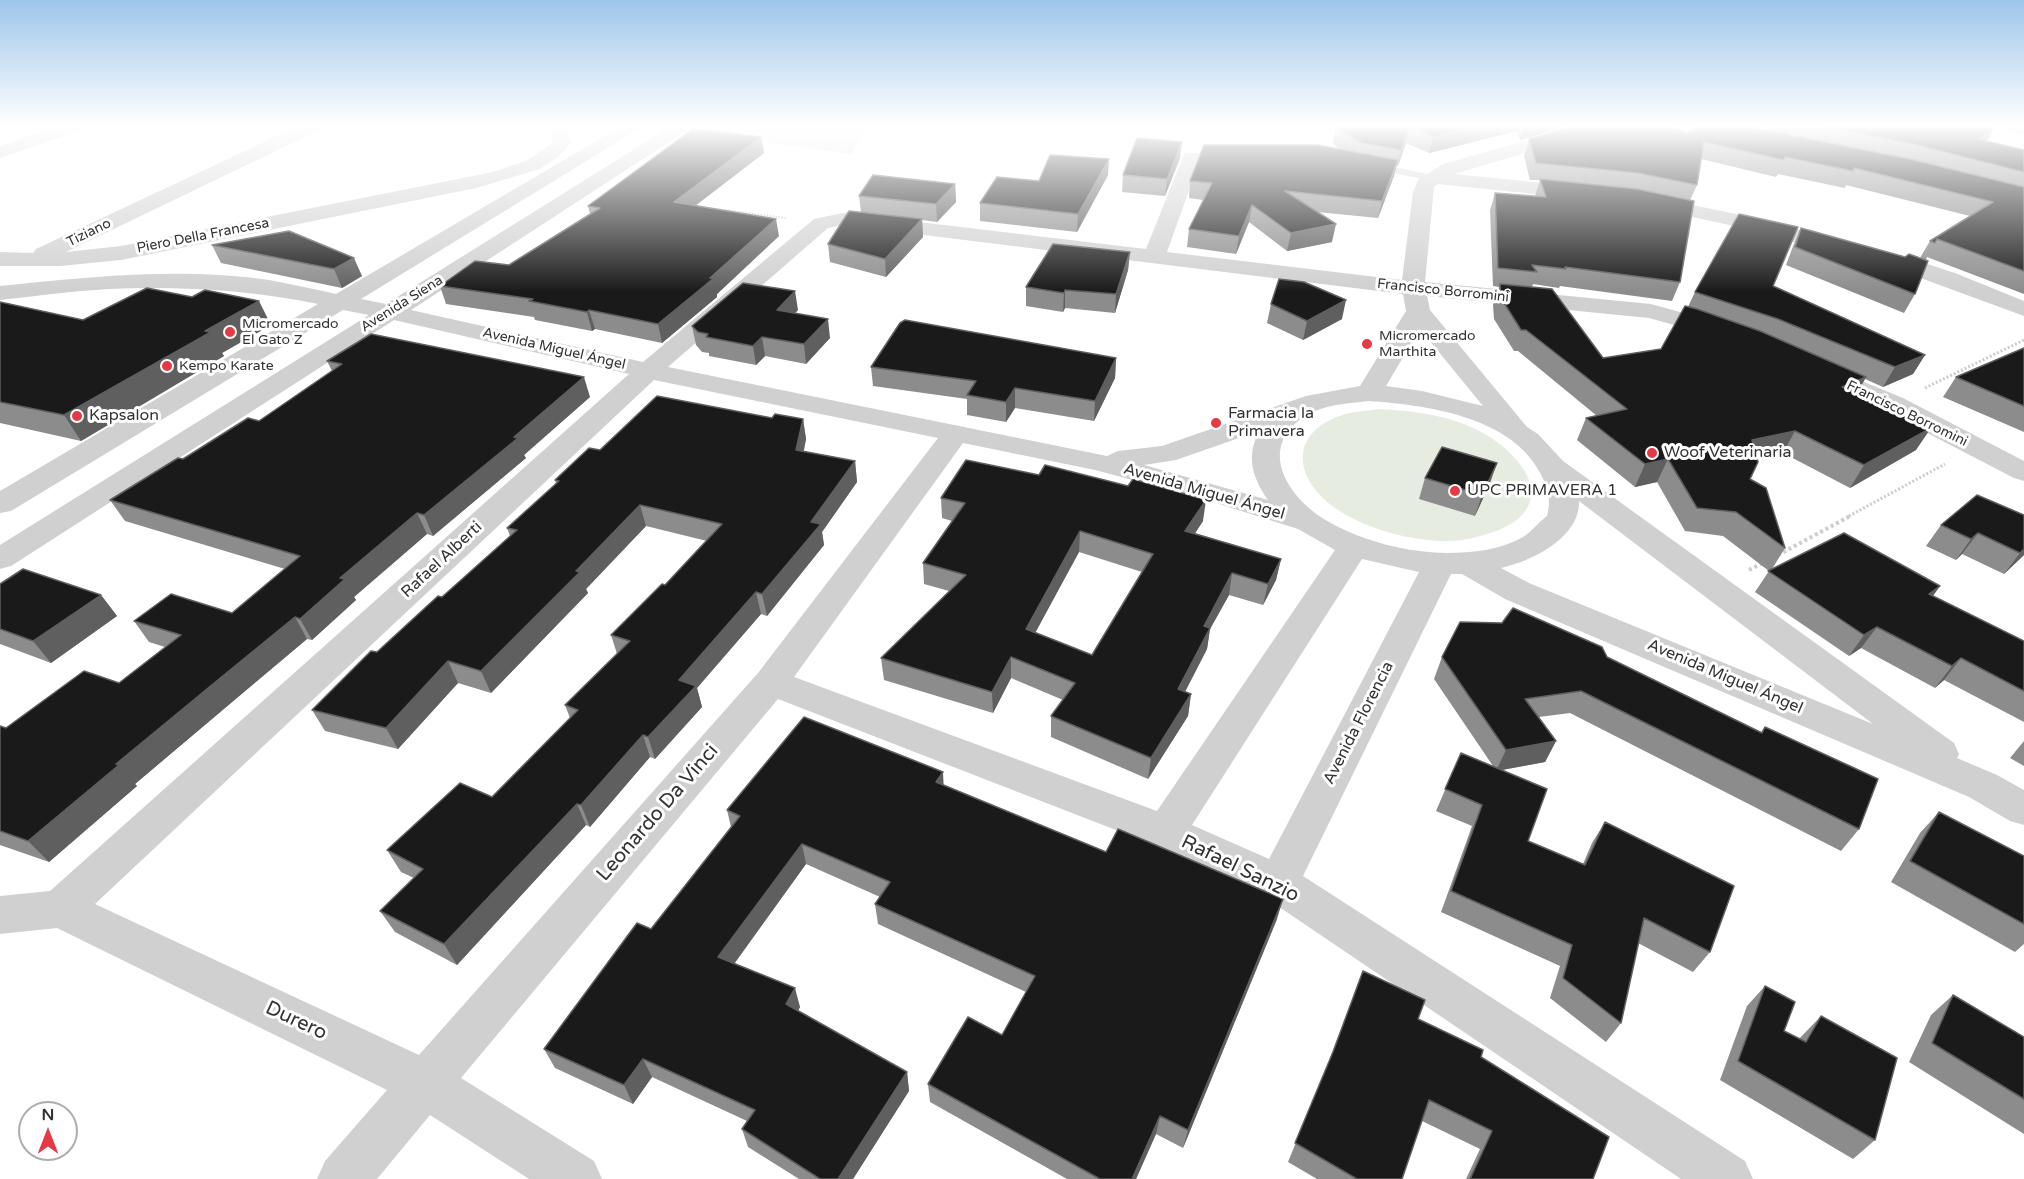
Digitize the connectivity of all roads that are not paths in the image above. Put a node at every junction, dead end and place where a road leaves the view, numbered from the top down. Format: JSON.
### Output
{"nodes":[{"id":1,"x":196,"y":182,"type":"edge"},
{"id":2,"x":476,"y":182,"type":"edge"},
{"id":3,"x":539,"y":182,"type":"edge"},
{"id":4,"x":595,"y":182,"type":"edge"},
{"id":5,"x":1183,"y":182,"type":"edge"},
{"id":6,"x":1428,"y":182,"type":"edge"},
{"id":7,"x":1472,"y":182,"type":"edge"},
{"id":8,"x":536,"y":184,"type":"junction"},
{"id":9,"x":1607,"y":196,"type":"edge"},
{"id":10,"x":1631,"y":198,"type":"edge"},
{"id":11,"x":826,"y":222,"type":"joint"},
{"id":12,"x":1154,"y":258,"type":"junction"},
{"id":13,"x":0,"y":259,"type":"edge"},
{"id":14,"x":30,"y":261,"type":"junction"},
{"id":15,"x":2,"y":292,"type":"edge"},
{"id":16,"x":1415,"y":299,"type":"junction"},
{"id":17,"x":340,"y":302,"type":"junction"},
{"id":18,"x":2024,"y":309,"type":"edge"},
{"id":19,"x":390,"y":312,"type":"junction"},
{"id":20,"x":1738,"y":338,"type":"edge"},
{"id":21,"x":1798,"y":362,"type":"edge"},
{"id":22,"x":648,"y":371,"type":"junction"},
{"id":23,"x":1369,"y":393,"type":"junction"},
{"id":24,"x":1300,"y":408,"type":"junction"},
{"id":25,"x":955,"y":434,"type":"junction"},
{"id":26,"x":1525,"y":439,"type":"junction"},
{"id":27,"x":1098,"y":462,"type":"junction"},
{"id":28,"x":1554,"y":468,"type":"junction"},
{"id":29,"x":2024,"y":472,"type":"edge"},
{"id":30,"x":0,"y":504,"type":"edge"},
{"id":31,"x":1309,"y":522,"type":"junction"},
{"id":32,"x":1354,"y":546,"type":"junction"},
{"id":33,"x":0,"y":559,"type":"edge"},
{"id":34,"x":1455,"y":564,"type":"junction"},
{"id":35,"x":771,"y":682,"type":"junction"},
{"id":36,"x":1983,"y":786,"type":"junction"},
{"id":37,"x":2024,"y":809,"type":"edge"},
{"id":38,"x":1166,"y":832,"type":"junction"},
{"id":39,"x":1278,"y":883,"type":"junction"},
{"id":40,"x":60,"y":909,"type":"junction"},
{"id":41,"x":0,"y":915,"type":"edge"},
{"id":42,"x":425,"y":1083,"type":"junction"},
{"id":43,"x":343,"y":1179,"type":"edge"},
{"id":44,"x":576,"y":1179,"type":"edge"},
{"id":45,"x":1727,"y":1179,"type":"edge"}],
"edges":[{"from":1,"to":14,"type":"street","name":"Tiziano"},
{"from":2,"to":14,"type":"street","name":"Piero Della Francesa"},
{"from":3,"to":8,"type":"street","name":"Avenida Siena"},
{"from":4,"to":19,"type":"street","name":"Avenida Siena"},
{"from":5,"to":12,"type":"street"},
{"from":6,"to":16,"type":"street"},
{"from":7,"to":9,"type":"street"},
{"from":8,"to":15,"type":"street","name":"Avenida Miguel Ángel"},
{"from":8,"to":17,"type":"street","name":"Avenida Siena"},
{"from":10,"to":18,"type":"street"},
{"from":11,"to":12,"type":"street","name":"Francisco Borromini"},
{"from":11,"to":22,"type":"street","name":"Rafael Alberti"},
{"from":12,"to":16,"type":"street","name":"Francisco Borromini"},
{"from":13,"to":14,"type":"street","name":"Piero Della Francesa"},
{"from":15,"to":17,"type":"street","name":"Avenida Miguel Ángel"},
{"from":16,"to":20,"type":"street","name":"Francisco Borromini"},
{"from":16,"to":23,"type":"street"},
{"from":16,"to":26,"type":"street"},
{"from":17,"to":19,"type":"street","name":"Avenida Miguel Ángel"},
{"from":17,"to":30,"type":"street","name":"Avenida Siena"},
{"from":19,"to":22,"type":"street","name":"Avenida Miguel Ángel"},
{"from":19,"to":33,"type":"street","name":"Avenida Siena"},
{"from":21,"to":29,"type":"street","name":"Francisco Borromini"},
{"from":22,"to":25,"type":"street","name":"Avenida Miguel Ángel"},
{"from":22,"to":40,"type":"street","name":"Rafael Alberti"},
{"from":23,"to":24,"type":"street","name":"Avenida Miguel Ángel"},
{"from":23,"to":26,"type":"street","name":"Avenida Miguel Ángel"},
{"from":24,"to":27,"type":"street","name":"Avenida Miguel Ángel"},
{"from":24,"to":31,"type":"street"},
{"from":25,"to":27,"type":"street","name":"Avenida Miguel Ángel"},
{"from":25,"to":35,"type":"street","name":"Leonardo Da Vinci"},
{"from":26,"to":28,"type":"street"},
{"from":27,"to":31,"type":"street","name":"Avenida Miguel Ángel"},
{"from":28,"to":34,"type":"street"},
{"from":28,"to":36,"type":"street","name":"Avenida Miguel Ángel"},
{"from":31,"to":32,"type":"street"},
{"from":32,"to":34,"type":"street"},
{"from":32,"to":38,"type":"street"},
{"from":34,"to":36,"type":"street","name":"Avenida Miguel Ángel"},
{"from":34,"to":39,"type":"street","name":"Avenida Florencia"},
{"from":35,"to":38,"type":"street","name":"Rafael Sanzio"},
{"from":35,"to":42,"type":"street","name":"Leonardo Da Vinci"},
{"from":36,"to":37,"type":"street","name":"Avenida Miguel Ángel"},
{"from":38,"to":39,"type":"street","name":"Rafael Sanzio"},
{"from":39,"to":45,"type":"street","name":"Rafael Sanzio"},
{"from":40,"to":41,"type":"street"},
{"from":40,"to":42,"type":"street","name":"Durero"},
{"from":42,"to":43,"type":"street","name":"Leonardo Da Vinci"},
{"from":42,"to":44,"type":"street","name":"Durero"}]}
